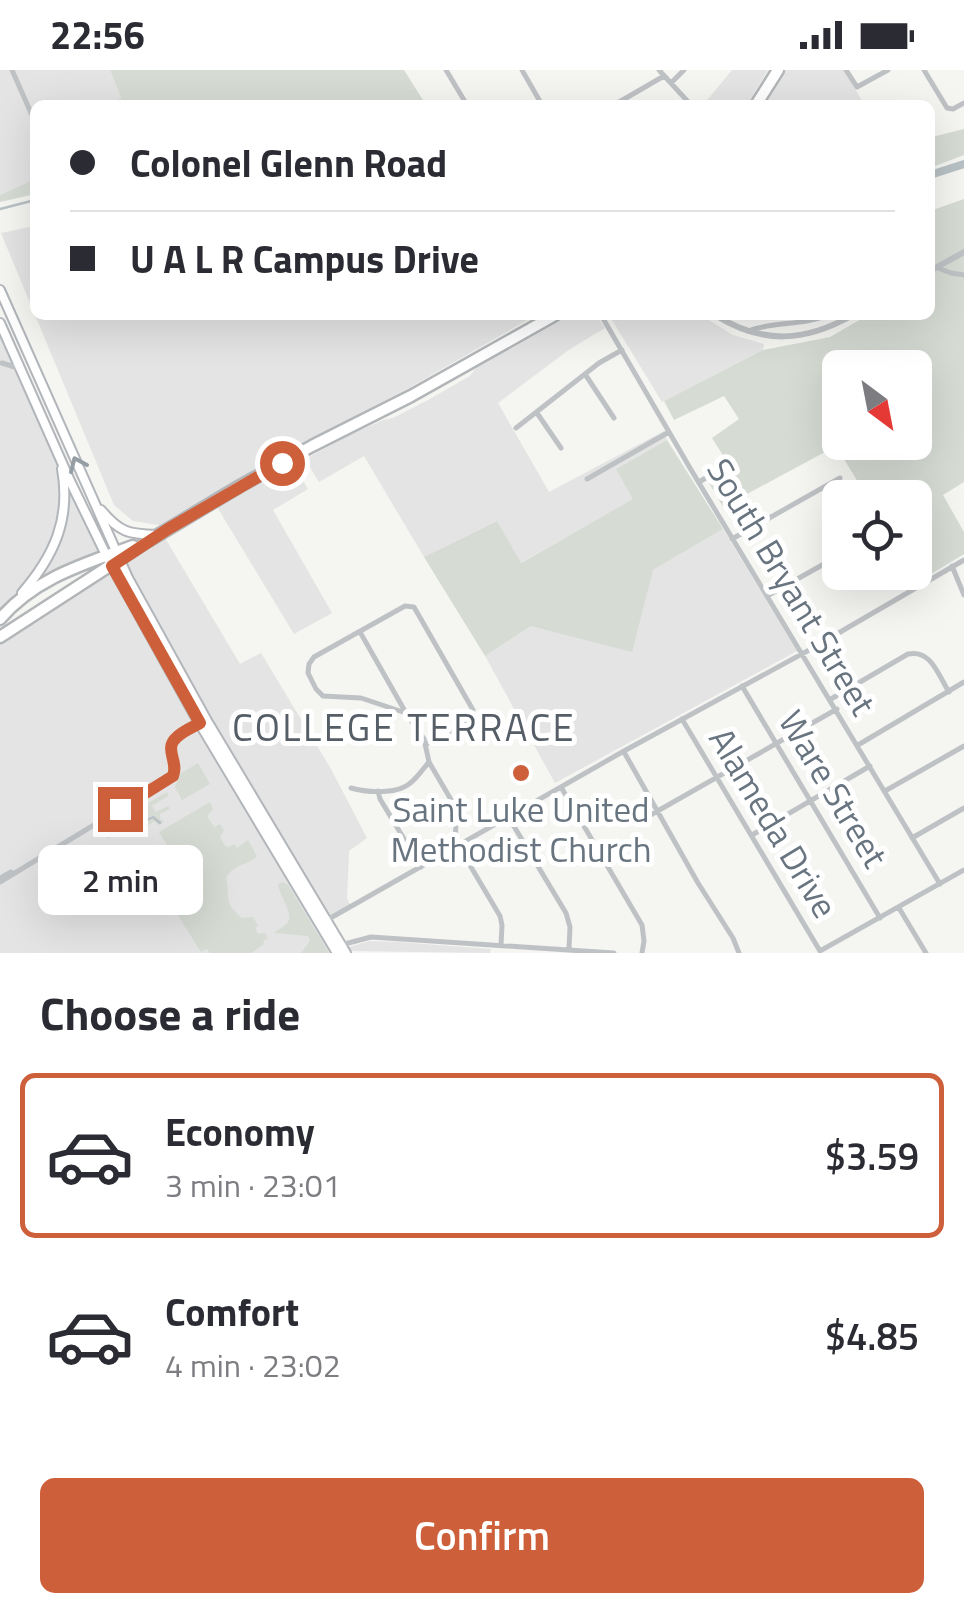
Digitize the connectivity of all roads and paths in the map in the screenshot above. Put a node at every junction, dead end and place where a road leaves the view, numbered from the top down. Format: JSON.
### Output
{"nodes":[{"id":1,"x":12,"y":70,"type":"edge"},
{"id":2,"x":446,"y":70,"type":"edge"},
{"id":3,"x":522,"y":70,"type":"edge"},
{"id":4,"x":684,"y":70,"type":"edge"},
{"id":5,"x":778,"y":70,"type":"edge"},
{"id":6,"x":846,"y":70,"type":"edge"},
{"id":7,"x":888,"y":70,"type":"edge"},
{"id":8,"x":924,"y":70,"type":"edge"},
{"id":9,"x":662,"y":73,"type":"edge"},
{"id":10,"x":671,"y":82,"type":"junction"},
{"id":11,"x":464,"y":100,"type":"edge"},
{"id":12,"x":539,"y":100,"type":"edge"},
{"id":13,"x":622,"y":100,"type":"edge"},
{"id":14,"x":687,"y":100,"type":"edge"},
{"id":15,"x":759,"y":100,"type":"edge"},
{"id":16,"x":964,"y":103,"type":"edge"},
{"id":17,"x":30,"y":111,"type":"edge"},
{"id":18,"x":964,"y":252,"type":"edge"},
{"id":19,"x":935,"y":268,"type":"edge"},
{"id":20,"x":935,"y":269,"type":"edge"},
{"id":21,"x":964,"y":275,"type":"edge"},
{"id":22,"x":0,"y":290,"type":"edge"},
{"id":23,"x":546,"y":320,"type":"edge"},
{"id":24,"x":604,"y":320,"type":"edge"},
{"id":25,"x":725,"y":320,"type":"edge"},
{"id":26,"x":816,"y":320,"type":"edge"},
{"id":27,"x":843,"y":320,"type":"edge"},
{"id":28,"x":0,"y":323,"type":"edge"},
{"id":29,"x":748,"y":332,"type":"junction"},
{"id":30,"x":622,"y":350,"type":"junction"},
{"id":31,"x":2,"y":363,"type":"edge"},
{"id":32,"x":20,"y":369,"type":"junction"},
{"id":33,"x":585,"y":374,"type":"junction"},
{"id":34,"x":536,"y":412,"type":"junction"},
{"id":35,"x":614,"y":418,"type":"dead end"},
{"id":36,"x":516,"y":428,"type":"dead end"},
{"id":37,"x":669,"y":432,"type":"junction"},
{"id":38,"x":55,"y":446,"type":"junction"},
{"id":39,"x":561,"y":448,"type":"dead end"},
{"id":40,"x":724,"y":467,"type":"dead end"},
{"id":41,"x":840,"y":478,"type":"dead end"},
{"id":42,"x":588,"y":479,"type":"dead end"},
{"id":43,"x":699,"y":482,"type":"junction"},
{"id":44,"x":90,"y":492,"type":"junction"},
{"id":45,"x":153,"y":538,"type":"junction"},
{"id":46,"x":732,"y":538,"type":"junction"},
{"id":47,"x":113,"y":559,"type":"junction"},
{"id":48,"x":964,"y":560,"type":"edge"},
{"id":49,"x":822,"y":564,"type":"edge"},
{"id":50,"x":952,"y":566,"type":"junction"},
{"id":51,"x":97,"y":576,"type":"junction"},
{"id":52,"x":122,"y":584,"type":"junction"},
{"id":53,"x":964,"y":595,"type":"edge"},
{"id":54,"x":767,"y":596,"type":"junction"},
{"id":55,"x":50,"y":604,"type":"junction"},
{"id":56,"x":12,"y":605,"type":"junction"},
{"id":57,"x":0,"y":619,"type":"edge"},
{"id":58,"x":360,"y":631,"type":"junction"},
{"id":59,"x":0,"y":637,"type":"edge"},
{"id":60,"x":802,"y":653,"type":"junction"},
{"id":61,"x":964,"y":682,"type":"edge"},
{"id":62,"x":742,"y":686,"type":"junction"},
{"id":63,"x":949,"y":692,"type":"junction"},
{"id":64,"x":831,"y":699,"type":"junction"},
{"id":65,"x":837,"y":710,"type":"junction"},
{"id":66,"x":406,"y":713,"type":"junction"},
{"id":67,"x":682,"y":719,"type":"junction"},
{"id":68,"x":200,"y":723,"type":"junction"},
{"id":69,"x":426,"y":744,"type":"junction"},
{"id":70,"x":776,"y":744,"type":"junction"},
{"id":71,"x":858,"y":745,"type":"junction"},
{"id":72,"x":964,"y":746,"type":"edge"},
{"id":73,"x":624,"y":751,"type":"junction"},
{"id":74,"x":429,"y":762,"type":"junction"},
{"id":75,"x":870,"y":766,"type":"junction"},
{"id":76,"x":718,"y":778,"type":"junction"},
{"id":77,"x":562,"y":787,"type":"junction"},
{"id":78,"x":351,"y":788,"type":"dead end"},
{"id":79,"x":378,"y":790,"type":"junction"},
{"id":80,"x":885,"y":791,"type":"junction"},
{"id":81,"x":811,"y":801,"type":"junction"},
{"id":82,"x":964,"y":808,"type":"edge"},
{"id":83,"x":658,"y":812,"type":"junction"},
{"id":84,"x":509,"y":818,"type":"junction"},
{"id":85,"x":640,"y":820,"type":"dead end"},
{"id":86,"x":752,"y":835,"type":"junction"},
{"id":87,"x":912,"y":838,"type":"junction"},
{"id":88,"x":458,"y":846,"type":"junction"},
{"id":89,"x":421,"y":867,"type":"junction"},
{"id":90,"x":964,"y":870,"type":"edge"},
{"id":91,"x":0,"y":880,"type":"edge"},
{"id":92,"x":940,"y":884,"type":"junction"},
{"id":93,"x":900,"y":908,"type":"junction"},
{"id":94,"x":880,"y":918,"type":"junction"},
{"id":95,"x":323,"y":923,"type":"junction"},
{"id":96,"x":501,"y":945,"type":"junction"},
{"id":97,"x":569,"y":948,"type":"junction"},
{"id":98,"x":341,"y":950,"type":"edge"},
{"id":99,"x":819,"y":952,"type":"edge"},
{"id":100,"x":614,"y":953,"type":"edge"},
{"id":101,"x":642,"y":953,"type":"edge"},
{"id":102,"x":739,"y":953,"type":"edge"},
{"id":103,"x":926,"y":953,"type":"edge"}],
"edges":[{"from":1,"to":17,"type":"street"},
{"from":2,"to":11,"type":"street"},
{"from":3,"to":12,"type":"street"},
{"from":4,"to":10,"type":"street"},
{"from":5,"to":15,"type":"main road"},
{"from":6,"to":7,"type":"street"},
{"from":8,"to":16,"type":"street"},
{"from":9,"to":10,"type":"street"},
{"from":9,"to":13,"type":"street"},
{"from":10,"to":14,"type":"street"},
{"from":18,"to":19,"type":"street"},
{"from":20,"to":21,"type":"street"},
{"from":44,"to":22,"type":"main road","one_way":true},
{"from":23,"to":45,"type":"main road"},
{"from":24,"to":30,"type":"street","name":"South Bryant Street"},
{"from":25,"to":29,"type":"street"},
{"from":26,"to":29,"type":"street"},
{"from":27,"to":29,"type":"street"},
{"from":28,"to":32,"type":"main road"},
{"from":30,"to":33,"type":"street"},
{"from":30,"to":37,"type":"street","name":"South Bryant Street"},
{"from":31,"to":32,"type":"street"},
{"from":32,"to":38,"type":"main road"},
{"from":33,"to":34,"type":"street"},
{"from":33,"to":35,"type":"street"},
{"from":34,"to":36,"type":"street"},
{"from":34,"to":39,"type":"street"},
{"from":37,"to":42,"type":"street"},
{"from":37,"to":43,"type":"street","name":"South Bryant Street"},
{"from":38,"to":47,"type":"main road"},
{"from":38,"to":56,"type":"main road"},
{"from":40,"to":43,"type":"street"},
{"from":41,"to":46,"type":"street"},
{"from":43,"to":46,"type":"street","name":"South Bryant Street"},
{"from":44,"to":45,"type":"main road"},
{"from":44,"to":47,"type":"main road"},
{"from":45,"to":47,"type":"main road"},
{"from":46,"to":54,"type":"street","name":"South Bryant Street"},
{"from":47,"to":51,"type":"main road"},
{"from":47,"to":52,"type":"main road"},
{"from":47,"to":55,"type":"main road"},
{"from":47,"to":56,"type":"main road"},
{"from":47,"to":95,"type":"main road"},
{"from":48,"to":50,"type":"street"},
{"from":49,"to":54,"type":"street"},
{"from":50,"to":53,"type":"street"},
{"from":50,"to":60,"type":"street"},
{"from":51,"to":52,"type":"main road"},
{"from":51,"to":55,"type":"main road"},
{"from":52,"to":68,"type":"main road"},
{"from":54,"to":60,"type":"street","name":"South Bryant Street"},
{"from":55,"to":59,"type":"main road"},
{"from":56,"to":57,"type":"main road"},
{"from":58,"to":66,"type":"street"},
{"from":58,"to":66,"type":"street"},
{"from":58,"to":69,"type":"street"},
{"from":60,"to":62,"type":"street"},
{"from":60,"to":64,"type":"street","name":"South Bryant Street"},
{"from":61,"to":63,"type":"street"},
{"from":62,"to":67,"type":"street"},
{"from":62,"to":70,"type":"street","name":"Ware Street"},
{"from":63,"to":64,"type":"street"},
{"from":63,"to":71,"type":"street"},
{"from":64,"to":65,"type":"street","name":"South Bryant Street"},
{"from":65,"to":70,"type":"street"},
{"from":65,"to":71,"type":"street","name":"South Bryant Street"},
{"from":66,"to":69,"type":"street"},
{"from":67,"to":73,"type":"street"},
{"from":67,"to":76,"type":"street","name":"Alameda Drive"},
{"from":68,"to":91,"type":"street"},
{"from":68,"to":95,"type":"main road"},
{"from":69,"to":74,"type":"street"},
{"from":70,"to":76,"type":"street"},
{"from":70,"to":81,"type":"street","name":"Ware Street"},
{"from":71,"to":75,"type":"street","name":"South Bryant Street"},
{"from":72,"to":80,"type":"street"},
{"from":73,"to":77,"type":"street"},
{"from":73,"to":83,"type":"street"},
{"from":74,"to":79,"type":"street"},
{"from":74,"to":88,"type":"street"},
{"from":75,"to":80,"type":"street","name":"South Bryant Street"},
{"from":75,"to":81,"type":"street"},
{"from":76,"to":83,"type":"street"},
{"from":76,"to":86,"type":"street","name":"Alameda Drive"},
{"from":77,"to":84,"type":"street"},
{"from":77,"to":101,"type":"street"},
{"from":78,"to":79,"type":"street"},
{"from":79,"to":89,"type":"street"},
{"from":80,"to":87,"type":"street","name":"South Bryant Street"},
{"from":81,"to":86,"type":"street"},
{"from":81,"to":94,"type":"street","name":"Ware Street"},
{"from":82,"to":87,"type":"street"},
{"from":83,"to":85,"type":"street"},
{"from":83,"to":102,"type":"street"},
{"from":84,"to":88,"type":"street"},
{"from":84,"to":97,"type":"street"},
{"from":86,"to":99,"type":"street","name":"Alameda Drive"},
{"from":87,"to":92,"type":"street","name":"South Bryant Street"},
{"from":88,"to":89,"type":"street"},
{"from":88,"to":96,"type":"street"},
{"from":89,"to":95,"type":"street"},
{"from":90,"to":92,"type":"street"},
{"from":92,"to":93,"type":"street"},
{"from":93,"to":94,"type":"street"},
{"from":93,"to":103,"type":"street"},
{"from":94,"to":99,"type":"street"},
{"from":95,"to":98,"type":"main road"},
{"from":96,"to":97,"type":"street"},
{"from":96,"to":98,"type":"street"},
{"from":97,"to":100,"type":"street"}]}
